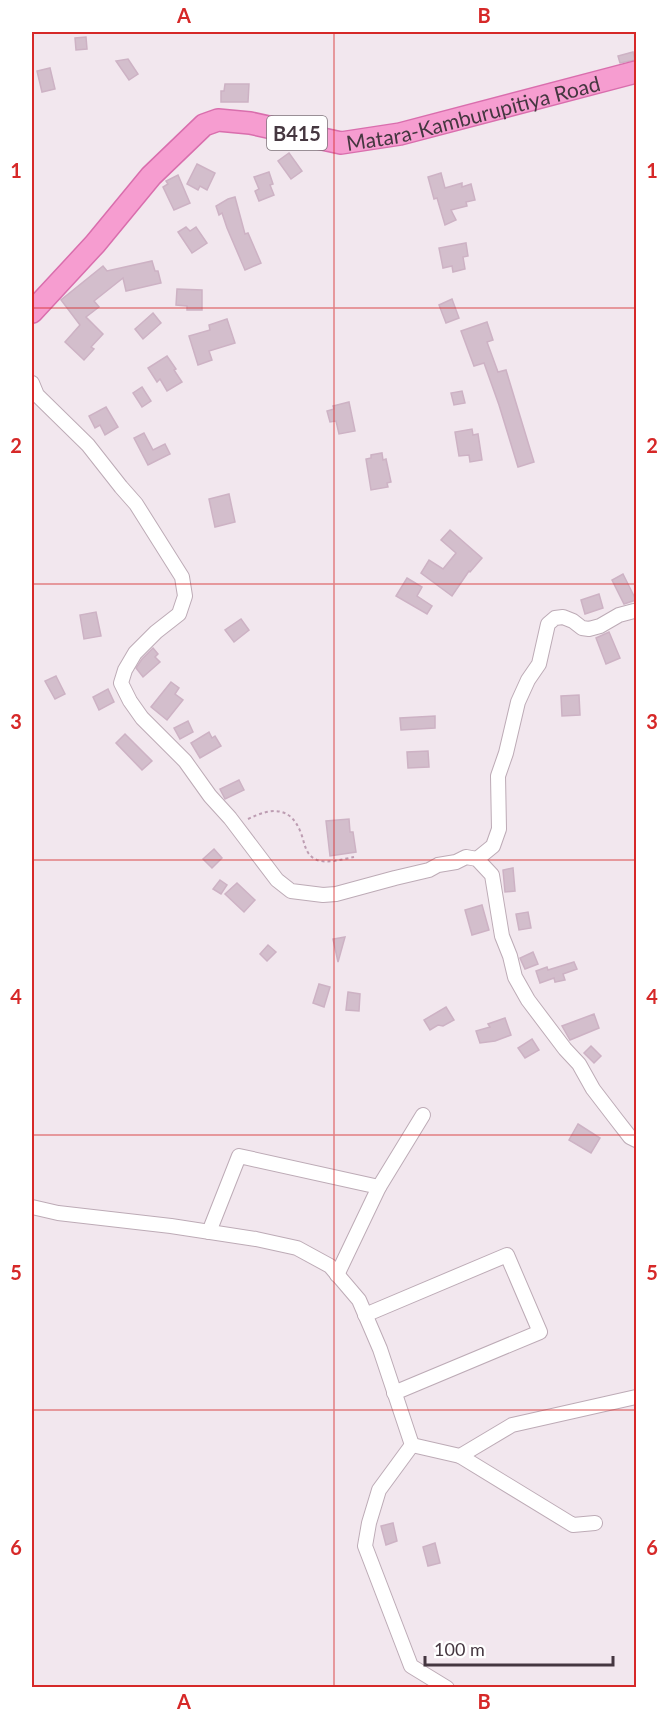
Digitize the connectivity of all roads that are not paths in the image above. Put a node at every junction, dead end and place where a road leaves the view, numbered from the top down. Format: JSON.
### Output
{"nodes":[{"id":1,"x":636,"y":72,"type":"edge"},
{"id":2,"x":32,"y":312,"type":"edge"},
{"id":3,"x":32,"y":383,"type":"edge"},
{"id":4,"x":634,"y":611,"type":"dead end"},
{"id":5,"x":477,"y":859,"type":"junction"},
{"id":6,"x":423,"y":1115,"type":"dead end"},
{"id":7,"x":636,"y":1140,"type":"edge"},
{"id":8,"x":379,"y":1188,"type":"junction"},
{"id":9,"x":32,"y":1207,"type":"edge"},
{"id":10,"x":209,"y":1232,"type":"junction"},
{"id":11,"x":338,"y":1275,"type":"junction"},
{"id":12,"x":365,"y":1315,"type":"junction"},
{"id":13,"x":394,"y":1393,"type":"junction"},
{"id":14,"x":636,"y":1397,"type":"edge"},
{"id":15,"x":412,"y":1445,"type":"junction"},
{"id":16,"x":460,"y":1455,"type":"junction"},
{"id":17,"x":595,"y":1523,"type":"dead end"},
{"id":18,"x":447,"y":1688,"type":"edge"}],
"edges":[{"from":1,"to":2,"type":"main road","name":"Matara-Kamburupitiya Road","number":"B415"},
{"from":3,"to":5,"type":"street"},
{"from":4,"to":5,"type":"street"},
{"from":5,"to":7,"type":"street"},
{"from":6,"to":8,"type":"street"},
{"from":8,"to":10,"type":"street"},
{"from":8,"to":11,"type":"street"},
{"from":9,"to":10,"type":"street"},
{"from":10,"to":11,"type":"street"},
{"from":11,"to":12,"type":"street"},
{"from":12,"to":13,"type":"street"},
{"from":12,"to":13,"type":"street"},
{"from":13,"to":15,"type":"street"},
{"from":14,"to":16,"type":"street"},
{"from":15,"to":16,"type":"street"},
{"from":15,"to":18,"type":"street"},
{"from":16,"to":17,"type":"street"}]}
